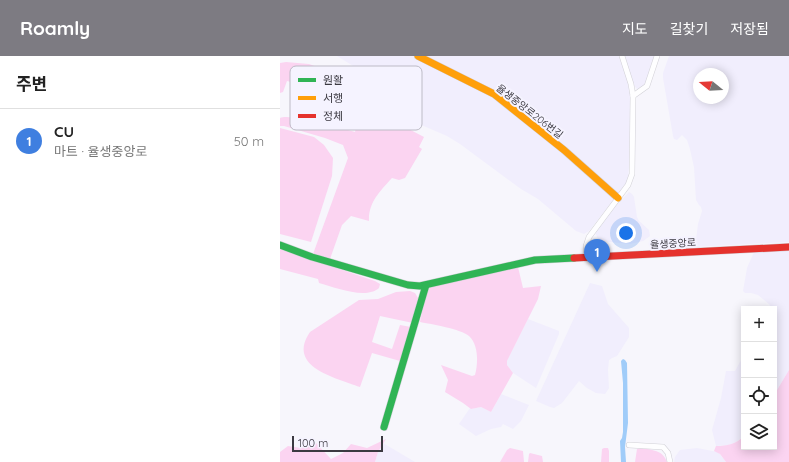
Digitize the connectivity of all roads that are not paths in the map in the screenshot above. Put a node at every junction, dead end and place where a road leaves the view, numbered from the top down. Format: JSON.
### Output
{"nodes":[{"id":1,"x":418,"y":56,"type":"edge"},
{"id":2,"x":622,"y":56,"type":"edge"},
{"id":3,"x":657,"y":56,"type":"edge"},
{"id":4,"x":633,"y":96,"type":"junction"},
{"id":5,"x":618,"y":198,"type":"junction"},
{"id":6,"x":280,"y":246,"type":"edge"},
{"id":7,"x":789,"y":246,"type":"edge"},
{"id":8,"x":586,"y":258,"type":"junction"},
{"id":9,"x":426,"y":286,"type":"junction"},
{"id":10,"x":384,"y":427,"type":"dead end"},
{"id":11,"x":629,"y":444,"type":"dead end"},
{"id":12,"x":670,"y":462,"type":"edge"}],
"edges":[{"from":1,"to":5,"type":"street","name":"율생중앙로206번길"},
{"from":2,"to":4,"type":"street"},
{"from":3,"to":4,"type":"street"},
{"from":4,"to":5,"type":"street"},
{"from":5,"to":8,"type":"street"},
{"from":6,"to":9,"type":"street"},
{"from":7,"to":8,"type":"street","name":"율생중앙로"},
{"from":8,"to":9,"type":"street","name":"율생중앙로"},
{"from":9,"to":10,"type":"street"},
{"from":11,"to":12,"type":"street"}]}
